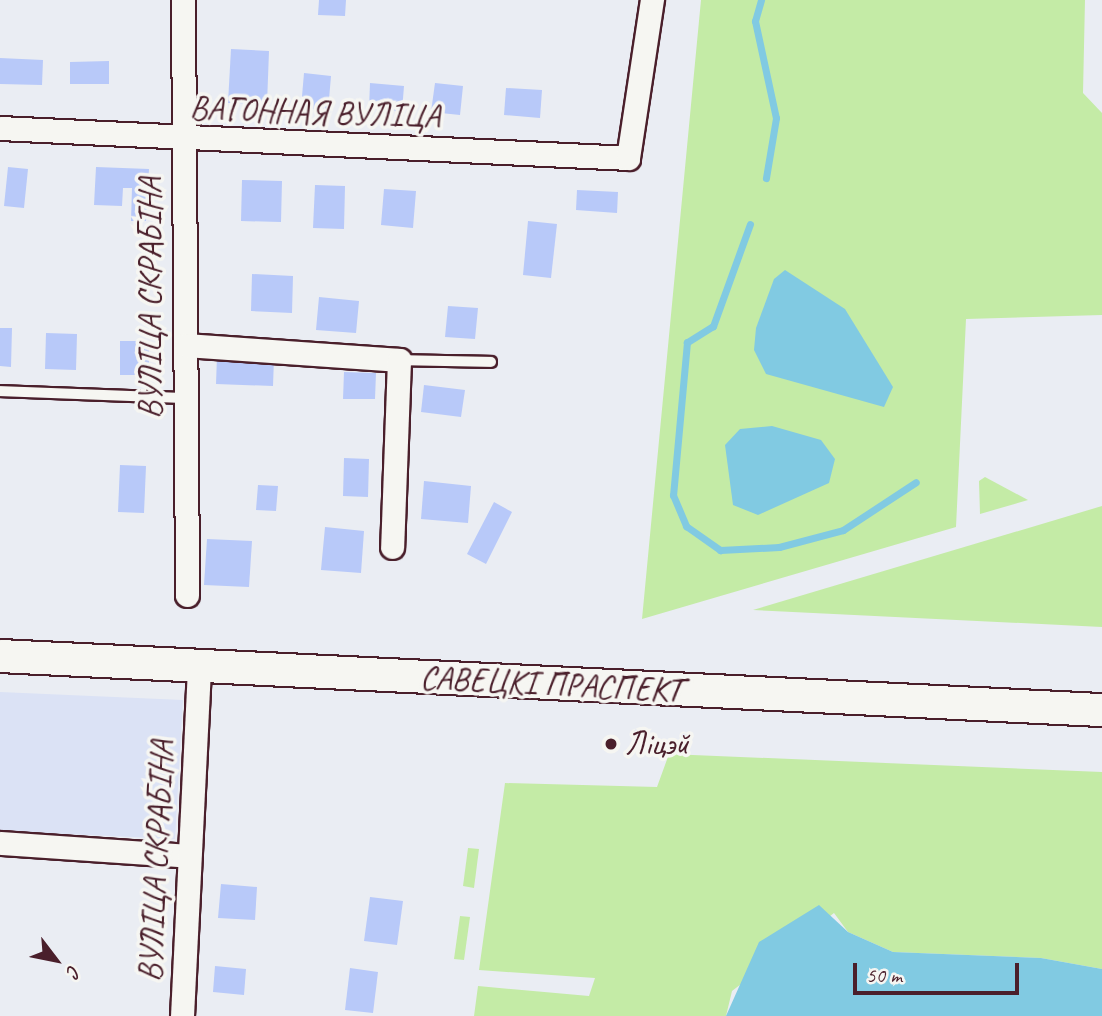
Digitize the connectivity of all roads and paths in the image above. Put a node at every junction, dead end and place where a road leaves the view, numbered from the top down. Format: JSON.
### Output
{"nodes":[{"id":1,"x":183,"y":0,"type":"edge"},
{"id":2,"x":652,"y":0,"type":"edge"},
{"id":3,"x":0,"y":128,"type":"edge"},
{"id":4,"x":184,"y":141,"type":"junction"},
{"id":5,"x":186,"y":345,"type":"junction"},
{"id":6,"x":399,"y":360,"type":"junction"},
{"id":7,"x":491,"y":362,"type":"dead end"},
{"id":8,"x":0,"y":391,"type":"edge"},
{"id":9,"x":185,"y":398,"type":"junction"},
{"id":10,"x":393,"y":547,"type":"dead end"},
{"id":11,"x":187,"y":595,"type":"dead end"},
{"id":12,"x":0,"y":656,"type":"edge"},
{"id":13,"x":199,"y":668,"type":"junction"},
{"id":14,"x":1102,"y":710,"type":"edge"},
{"id":15,"x":0,"y":842,"type":"edge"},
{"id":16,"x":189,"y":856,"type":"junction"},
{"id":17,"x":182,"y":1016,"type":"edge"}],
"edges":[{"from":1,"to":4,"type":"street","name":"ВУЛІЦА СКРАБІНА"},
{"from":2,"to":4,"type":"street","name":"ВАГОННАЯ ВУЛІЦА"},
{"from":3,"to":4,"type":"street","name":"ВАГОННАЯ ВУЛІЦА"},
{"from":4,"to":5,"type":"street","name":"ВУЛІЦА СКРАБІНА"},
{"from":5,"to":6,"type":"street"},
{"from":5,"to":9,"type":"street","name":"ВУЛІЦА СКРАБІНА"},
{"from":6,"to":7,"type":"lane"},
{"from":6,"to":10,"type":"street"},
{"from":8,"to":9,"type":"lane"},
{"from":9,"to":11,"type":"street","name":"ВУЛІЦА СКРАБІНА"},
{"from":12,"to":13,"type":"main road","name":"САВЕЦКІ ПРАСПЕКТ"},
{"from":13,"to":14,"type":"main road","name":"САВЕЦКІ ПРАСПЕКТ"},
{"from":13,"to":16,"type":"street","name":"ВУЛІЦА СКРАБІНА"},
{"from":15,"to":16,"type":"street"},
{"from":16,"to":17,"type":"street","name":"ВУЛІЦА СКРАБІНА"}]}
